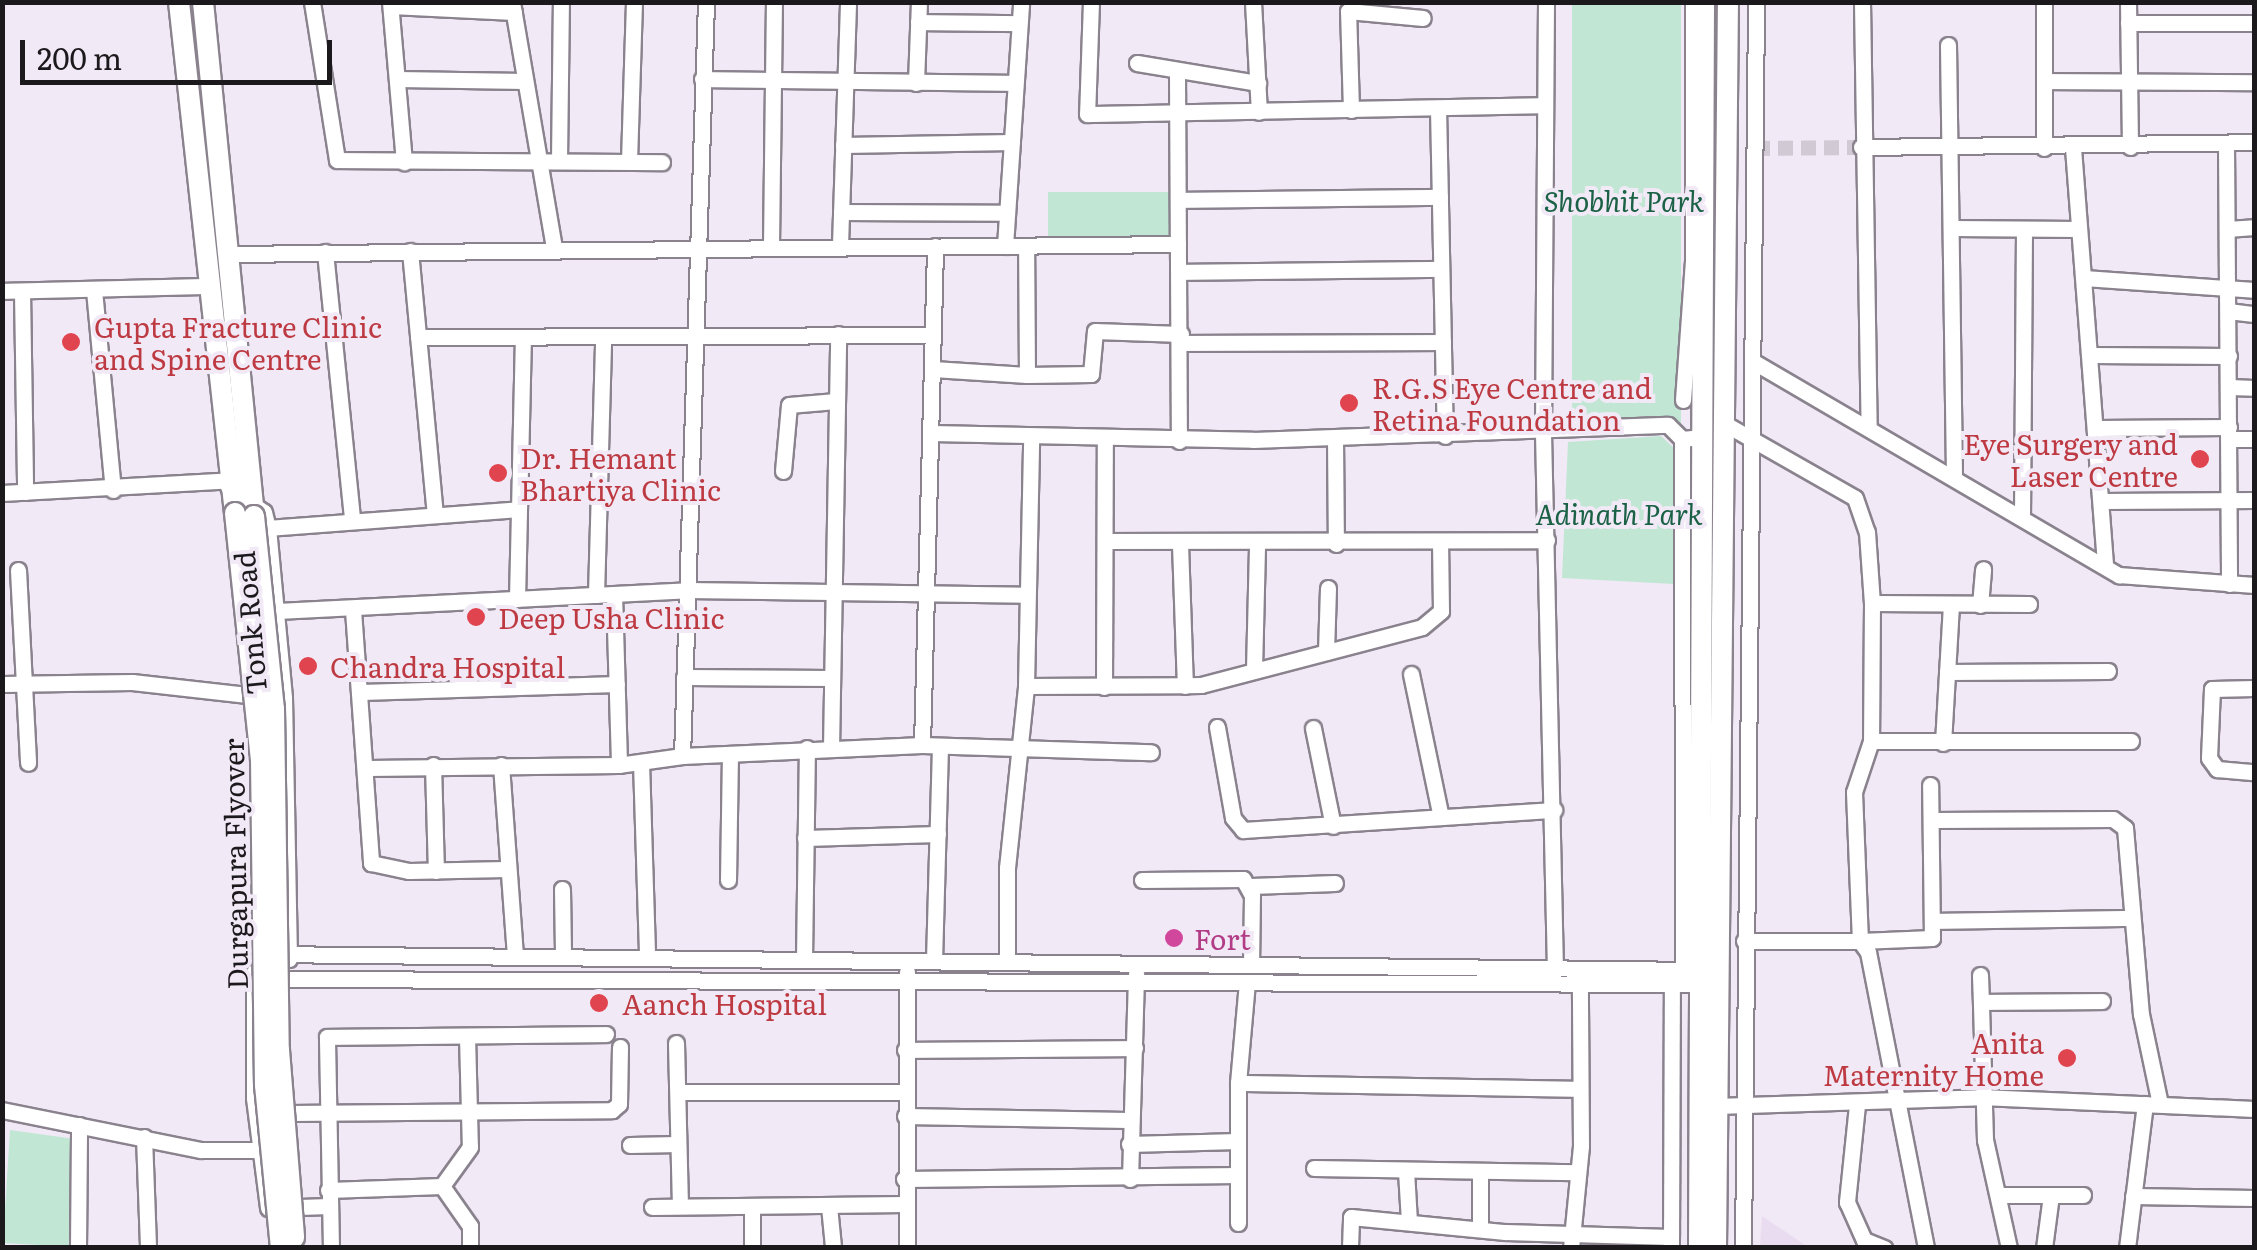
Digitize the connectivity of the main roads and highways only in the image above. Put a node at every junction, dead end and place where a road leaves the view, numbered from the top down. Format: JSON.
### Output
{"nodes":[{"id":1,"x":179,"y":2,"type":"edge"},
{"id":2,"x":204,"y":2,"type":"edge"},
{"id":3,"x":1704,"y":2,"type":"edge"},
{"id":4,"x":1728,"y":2,"type":"edge"},
{"id":5,"x":231,"y":480,"type":"joint"},
{"id":6,"x":252,"y":515,"type":"junction"},
{"id":7,"x":1696,"y":978,"type":"junction"},
{"id":8,"x":278,"y":1248,"type":"edge"},
{"id":9,"x":295,"y":1248,"type":"edge"},
{"id":10,"x":1699,"y":1248,"type":"edge"},
{"id":11,"x":1716,"y":1248,"type":"edge"}],
"edges":[{"from":1,"to":5,"type":"main road","name":"Tonk Road"},
{"from":2,"to":6,"type":"main road","name":"Tonk Road"},
{"from":3,"to":7,"type":"main road"},
{"from":4,"to":7,"type":"main road"},
{"from":5,"to":6,"type":"main road","name":"Durgapura Flyover"},
{"from":6,"to":8,"type":"main road","name":"Durgapura Flyover","bridge":true},
{"from":6,"to":9,"type":"main road","name":"Durgapura Flyover","bridge":true},
{"from":7,"to":10,"type":"main road"},
{"from":7,"to":11,"type":"main road"}]}
